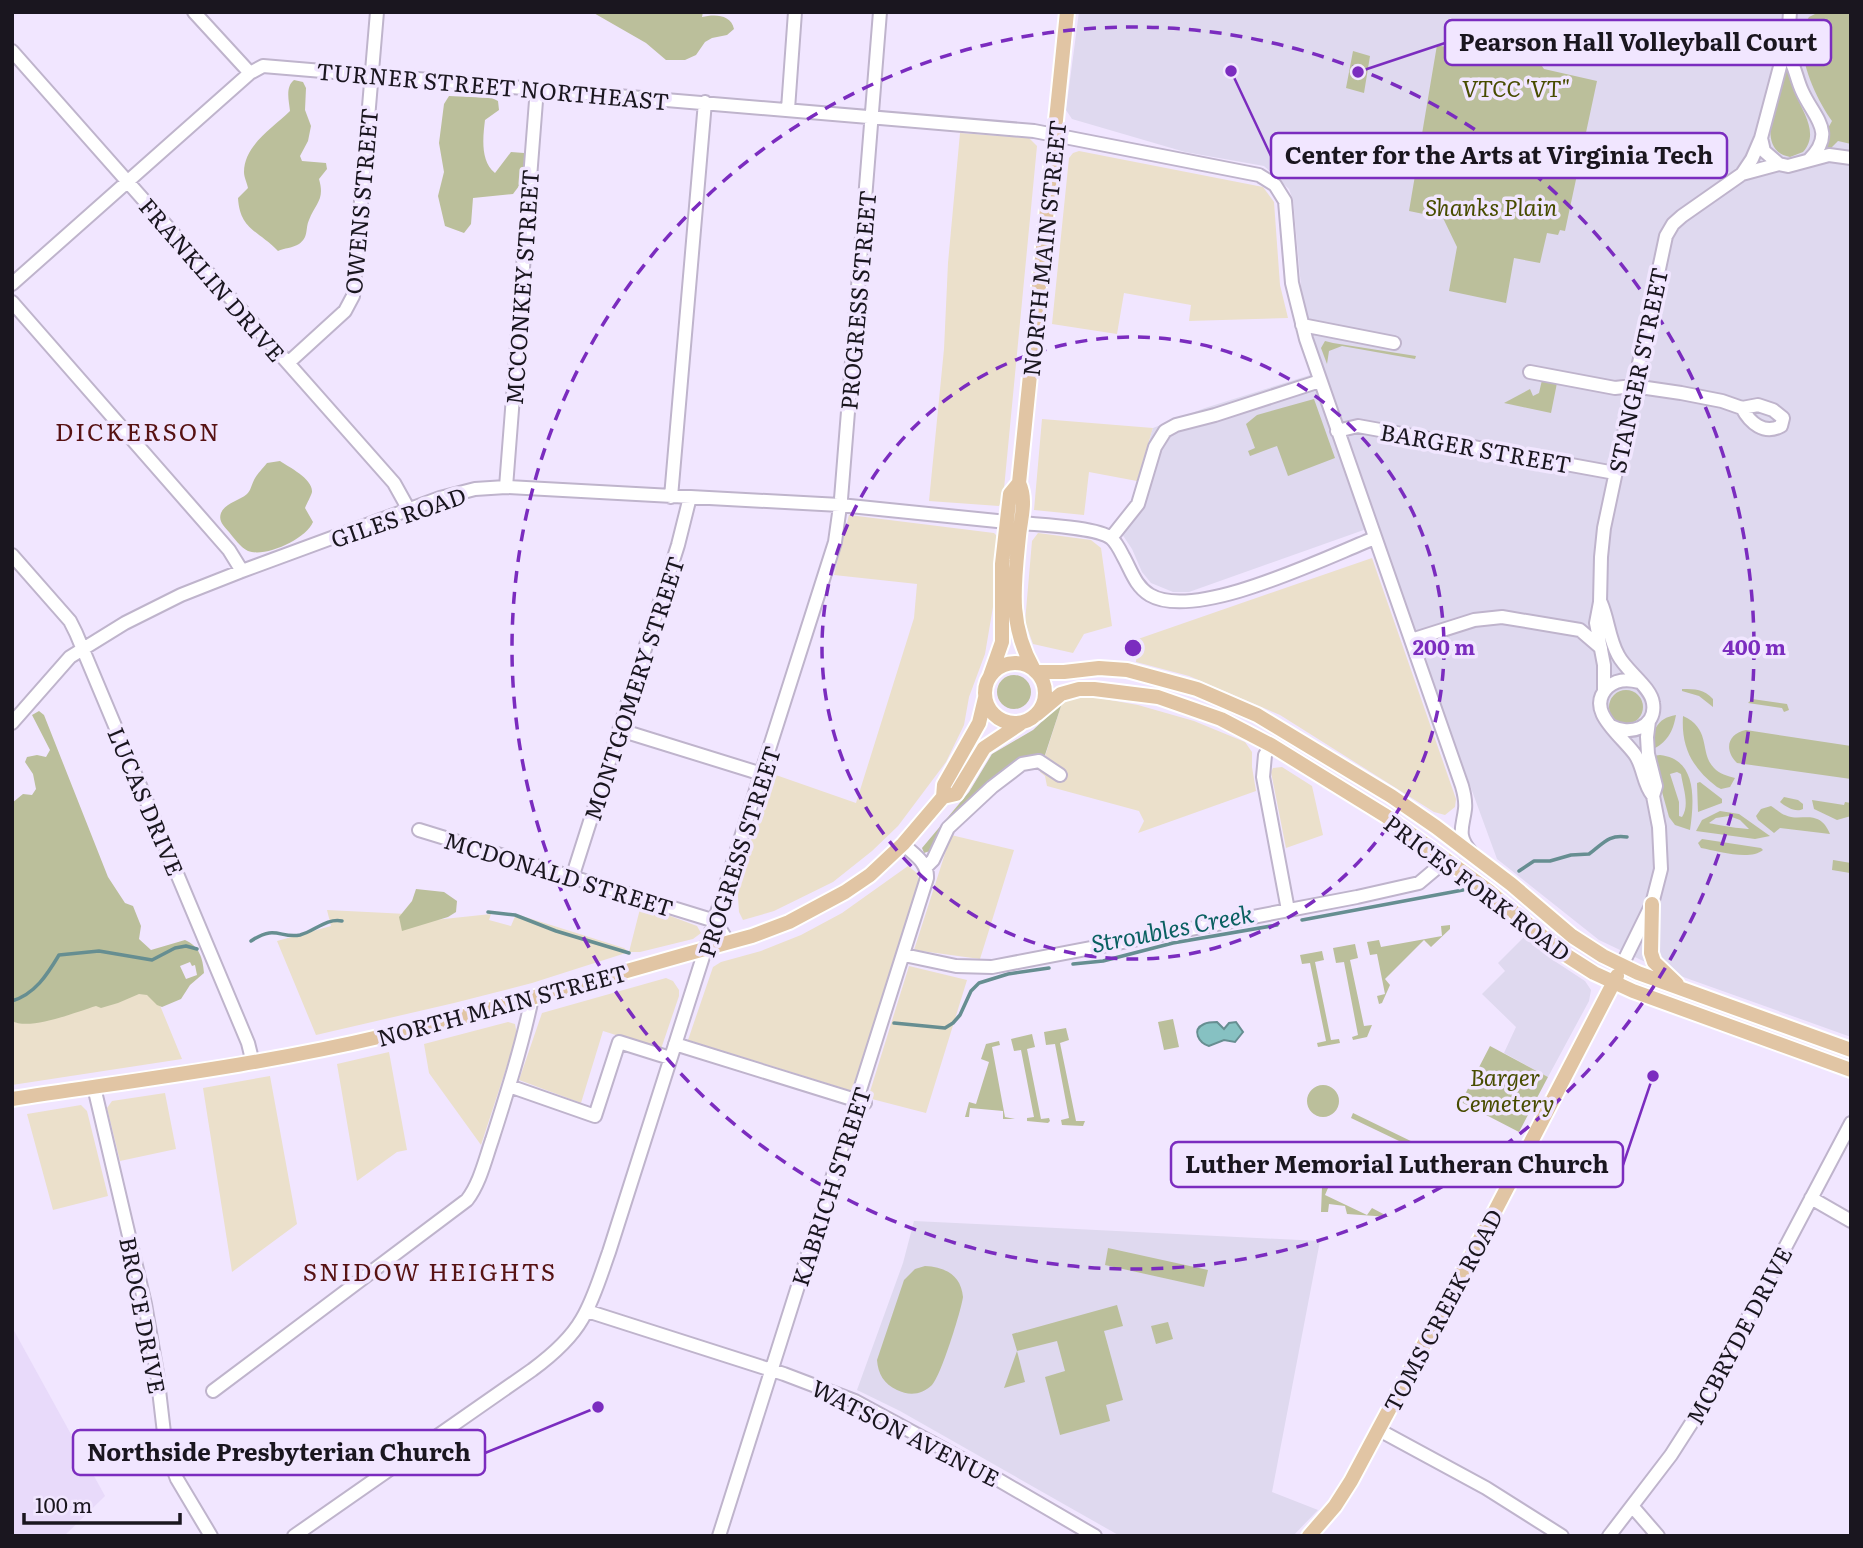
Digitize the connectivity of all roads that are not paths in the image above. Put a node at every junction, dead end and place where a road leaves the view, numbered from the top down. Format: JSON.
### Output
{"nodes":[{"id":1,"x":194,"y":12,"type":"edge"},
{"id":2,"x":377,"y":12,"type":"edge"},
{"id":3,"x":795,"y":12,"type":"edge"},
{"id":4,"x":880,"y":12,"type":"edge"},
{"id":5,"x":1067,"y":12,"type":"edge"},
{"id":6,"x":1790,"y":12,"type":"edge"},
{"id":7,"x":12,"y":51,"type":"edge"},
{"id":8,"x":1787,"y":54,"type":"junction"},
{"id":9,"x":250,"y":73,"type":"junction"},
{"id":10,"x":371,"y":74,"type":"junction"},
{"id":11,"x":537,"y":88,"type":"junction"},
{"id":12,"x":705,"y":102,"type":"junction"},
{"id":13,"x":789,"y":109,"type":"junction"},
{"id":14,"x":872,"y":117,"type":"junction"},
{"id":15,"x":1055,"y":135,"type":"junction"},
{"id":16,"x":1761,"y":138,"type":"junction"},
{"id":17,"x":1851,"y":158,"type":"edge"},
{"id":18,"x":1809,"y":160,"type":"junction"},
{"id":19,"x":1779,"y":164,"type":"junction"},
{"id":20,"x":1741,"y":174,"type":"junction"},
{"id":21,"x":128,"y":182,"type":"junction"},
{"id":22,"x":12,"y":284,"type":"edge"},
{"id":23,"x":12,"y":302,"type":"edge"},
{"id":24,"x":1302,"y":325,"type":"junction"},
{"id":25,"x":1394,"y":343,"type":"dead end"},
{"id":26,"x":288,"y":363,"type":"junction"},
{"id":27,"x":1530,"y":372,"type":"dead end"},
{"id":28,"x":1320,"y":381,"type":"junction"},
{"id":29,"x":1633,"y":386,"type":"junction"},
{"id":30,"x":1742,"y":408,"type":"dead end"},
{"id":31,"x":1337,"y":431,"type":"junction"},
{"id":32,"x":1615,"y":473,"type":"junction"},
{"id":33,"x":506,"y":487,"type":"junction"},
{"id":34,"x":671,"y":497,"type":"junction"},
{"id":35,"x":690,"y":498,"type":"junction"},
{"id":36,"x":840,"y":505,"type":"junction"},
{"id":37,"x":409,"y":510,"type":"junction"},
{"id":38,"x":1014,"y":522,"type":"junction"},
{"id":39,"x":1111,"y":538,"type":"junction"},
{"id":40,"x":1375,"y":538,"type":"junction"},
{"id":41,"x":12,"y":555,"type":"edge"},
{"id":42,"x":242,"y":571,"type":"junction"},
{"id":43,"x":1600,"y":602,"type":"junction"},
{"id":44,"x":1596,"y":623,"type":"junction"},
{"id":45,"x":1580,"y":630,"type":"junction"},
{"id":46,"x":1411,"y":640,"type":"junction"},
{"id":47,"x":83,"y":648,"type":"junction"},
{"id":48,"x":1601,"y":648,"type":"junction"},
{"id":49,"x":1035,"y":671,"type":"junction"},
{"id":50,"x":990,"y":676,"type":"junction"},
{"id":51,"x":1639,"y":682,"type":"junction"},
{"id":52,"x":1604,"y":692,"type":"junction"},
{"id":53,"x":985,"y":698,"type":"junction"},
{"id":54,"x":1037,"y":714,"type":"junction"},
{"id":55,"x":1221,"y":719,"type":"junction"},
{"id":56,"x":1649,"y":721,"type":"junction"},
{"id":57,"x":12,"y":723,"type":"edge"},
{"id":58,"x":1020,"y":723,"type":"junction"},
{"id":59,"x":1611,"y":726,"type":"junction"},
{"id":60,"x":620,"y":730,"type":"junction"},
{"id":61,"x":1284,"y":730,"type":"junction"},
{"id":62,"x":1271,"y":745,"type":"junction"},
{"id":63,"x":1321,"y":753,"type":"junction"},
{"id":64,"x":762,"y":774,"type":"junction"},
{"id":65,"x":1060,"y":775,"type":"dead end"},
{"id":66,"x":1653,"y":796,"type":"junction"},
{"id":67,"x":943,"y":797,"type":"junction"},
{"id":68,"x":1428,"y":822,"type":"junction"},
{"id":69,"x":1461,"y":823,"type":"junction"},
{"id":70,"x":419,"y":830,"type":"dead end"},
{"id":71,"x":903,"y":844,"type":"junction"},
{"id":72,"x":1426,"y":844,"type":"junction"},
{"id":73,"x":1476,"y":857,"type":"junction"},
{"id":74,"x":1455,"y":865,"type":"junction"},
{"id":75,"x":926,"y":867,"type":"junction"},
{"id":76,"x":1433,"y":869,"type":"junction"},
{"id":77,"x":572,"y":877,"type":"junction"},
{"id":78,"x":1652,"y":904,"type":"junction"},
{"id":79,"x":1288,"y":910,"type":"junction"},
{"id":80,"x":715,"y":921,"type":"junction"},
{"id":81,"x":729,"y":942,"type":"junction"},
{"id":82,"x":706,"y":948,"type":"junction"},
{"id":83,"x":904,"y":955,"type":"junction"},
{"id":84,"x":1622,"y":965,"type":"junction"},
{"id":85,"x":1614,"y":982,"type":"junction"},
{"id":86,"x":1687,"y":990,"type":"junction"},
{"id":87,"x":532,"y":998,"type":"junction"},
{"id":88,"x":674,"y":1044,"type":"junction"},
{"id":89,"x":1851,"y":1050,"type":"edge"},
{"id":90,"x":670,"y":1058,"type":"junction"},
{"id":91,"x":253,"y":1063,"type":"junction"},
{"id":92,"x":1851,"y":1070,"type":"edge"},
{"id":93,"x":509,"y":1086,"type":"junction"},
{"id":94,"x":94,"y":1087,"type":"junction"},
{"id":95,"x":12,"y":1099,"type":"edge"},
{"id":96,"x":861,"y":1102,"type":"junction"},
{"id":97,"x":1851,"y":1123,"type":"edge"},
{"id":98,"x":1811,"y":1198,"type":"junction"},
{"id":99,"x":1851,"y":1221,"type":"edge"},
{"id":100,"x":587,"y":1311,"type":"junction"},
{"id":101,"x":772,"y":1370,"type":"junction"},
{"id":102,"x":213,"y":1391,"type":"dead end"},
{"id":103,"x":1379,"y":1430,"type":"junction"},
{"id":104,"x":1632,"y":1506,"type":"junction"},
{"id":105,"x":211,"y":1536,"type":"edge"},
{"id":106,"x":294,"y":1536,"type":"edge"},
{"id":107,"x":719,"y":1536,"type":"edge"},
{"id":108,"x":1096,"y":1536,"type":"edge"},
{"id":109,"x":1309,"y":1536,"type":"edge"},
{"id":110,"x":1562,"y":1536,"type":"edge"},
{"id":111,"x":1609,"y":1536,"type":"edge"},
{"id":112,"x":1658,"y":1536,"type":"edge"}],
"edges":[{"from":1,"to":9,"type":"street"},
{"from":2,"to":10,"type":"street","name":"OWENS STREET"},
{"from":3,"to":13,"type":"street"},
{"from":4,"to":14,"type":"street","name":"PROGRESS STREET"},
{"from":5,"to":15,"type":"main road","name":"NORTH MAIN STREET"},
{"from":6,"to":8,"type":"street"},
{"from":7,"to":21,"type":"street","name":"FRANKLIN DRIVE"},
{"from":8,"to":16,"type":"street","name":"STANGER STREET"},
{"from":8,"to":18,"type":"street"},
{"from":9,"to":10,"type":"street","name":"TURNER STREET NORTHEAST"},
{"from":9,"to":21,"type":"street"},
{"from":10,"to":11,"type":"street","name":"TURNER STREET NORTHEAST"},
{"from":10,"to":26,"type":"street","name":"OWENS STREET"},
{"from":11,"to":12,"type":"street","name":"TURNER STREET NORTHEAST"},
{"from":11,"to":33,"type":"street","name":"MCCONKEY STREET"},
{"from":12,"to":13,"type":"street","name":"TURNER STREET NORTHEAST"},
{"from":12,"to":34,"type":"street"},
{"from":13,"to":14,"type":"street","name":"TURNER STREET NORTHEAST"},
{"from":14,"to":15,"type":"street","name":"TURNER STREET NORTHEAST"},
{"from":14,"to":36,"type":"street","name":"PROGRESS STREET"},
{"from":15,"to":24,"type":"street","name":"TURNER STREET NORTHEAST"},
{"from":15,"to":38,"type":"main road","name":"NORTH MAIN STREET"},
{"from":16,"to":19,"type":"street"},
{"from":16,"to":20,"type":"street","name":"STANGER STREET"},
{"from":17,"to":18,"type":"street","name":"STANGER STREET"},
{"from":18,"to":19,"type":"street","name":"STANGER STREET"},
{"from":19,"to":20,"type":"street","name":"STANGER STREET"},
{"from":20,"to":29,"type":"street","name":"STANGER STREET"},
{"from":21,"to":22,"type":"street"},
{"from":21,"to":26,"type":"street","name":"FRANKLIN DRIVE"},
{"from":23,"to":42,"type":"street"},
{"from":24,"to":25,"type":"street"},
{"from":24,"to":28,"type":"street","name":"TURNER STREET NORTHEAST"},
{"from":26,"to":37,"type":"street","name":"FRANKLIN DRIVE"},
{"from":27,"to":29,"type":"street"},
{"from":28,"to":31,"type":"street","name":"TURNER STREET NORTHEAST"},
{"from":28,"to":39,"type":"street"},
{"from":29,"to":30,"type":"street"},
{"from":29,"to":32,"type":"street","name":"STANGER STREET"},
{"from":31,"to":32,"type":"street","name":"BARGER STREET"},
{"from":31,"to":40,"type":"street","name":"TURNER STREET NORTHEAST"},
{"from":32,"to":43,"type":"street","name":"STANGER STREET"},
{"from":33,"to":34,"type":"street","name":"GILES ROAD"},
{"from":33,"to":37,"type":"street","name":"GILES ROAD"},
{"from":34,"to":35,"type":"street","name":"GILES ROAD"},
{"from":35,"to":36,"type":"street","name":"GILES ROAD"},
{"from":35,"to":60,"type":"street","name":"MONTGOMERY STREET"},
{"from":36,"to":38,"type":"street","name":"GILES ROAD"},
{"from":36,"to":64,"type":"street","name":"PROGRESS STREET"},
{"from":37,"to":42,"type":"street","name":"GILES ROAD"},
{"from":38,"to":39,"type":"street","name":"GILES ROAD"},
{"from":38,"to":49,"type":"main road"},
{"from":38,"to":50,"type":"main road","name":"NORTH MAIN STREET"},
{"from":39,"to":40,"type":"street"},
{"from":40,"to":46,"type":"street","name":"TURNER STREET NORTHEAST"},
{"from":41,"to":47,"type":"street","name":"LUCAS DRIVE"},
{"from":42,"to":47,"type":"street","name":"GILES ROAD"},
{"from":43,"to":44,"type":"street","name":"STANGER STREET"},
{"from":43,"to":51,"type":"street","name":"STANGER STREET"},
{"from":44,"to":45,"type":"street"},
{"from":44,"to":48,"type":"street","name":"STANGER STREET"},
{"from":45,"to":46,"type":"street"},
{"from":45,"to":48,"type":"street"},
{"from":46,"to":69,"type":"street","name":"TURNER STREET NORTHEAST"},
{"from":47,"to":57,"type":"street","name":"GILES ROAD"},
{"from":47,"to":91,"type":"street","name":"LUCAS DRIVE"},
{"from":48,"to":52,"type":"street","name":"STANGER STREET"},
{"from":49,"to":50,"type":"main road"},
{"from":49,"to":54,"type":"main road"},
{"from":49,"to":61,"type":"main road","name":"PRICES FORK ROAD"},
{"from":50,"to":53,"type":"main road"},
{"from":51,"to":52,"type":"street"},
{"from":51,"to":56,"type":"street"},
{"from":52,"to":59,"type":"street"},
{"from":53,"to":58,"type":"main road"},
{"from":53,"to":67,"type":"main road","name":"NORTH MAIN STREET"},
{"from":54,"to":55,"type":"main road","name":"PRICES FORK ROAD"},
{"from":54,"to":58,"type":"main road"},
{"from":55,"to":61,"type":"main road"},
{"from":55,"to":62,"type":"main road","name":"PRICES FORK ROAD"},
{"from":56,"to":59,"type":"street"},
{"from":56,"to":66,"type":"street"},
{"from":58,"to":67,"type":"main road","name":"NORTH MAIN STREET"},
{"from":59,"to":66,"type":"street"},
{"from":60,"to":64,"type":"street"},
{"from":60,"to":77,"type":"street","name":"MONTGOMERY STREET"},
{"from":61,"to":63,"type":"main road","name":"PRICES FORK ROAD"},
{"from":62,"to":63,"type":"main road"},
{"from":62,"to":72,"type":"main road","name":"PRICES FORK ROAD"},
{"from":62,"to":79,"type":"street"},
{"from":63,"to":68,"type":"main road","name":"PRICES FORK ROAD"},
{"from":64,"to":80,"type":"street","name":"PROGRESS STREET"},
{"from":65,"to":75,"type":"street"},
{"from":66,"to":78,"type":"street"},
{"from":67,"to":71,"type":"main road","name":"NORTH MAIN STREET"},
{"from":68,"to":69,"type":"street"},
{"from":68,"to":73,"type":"main road","name":"PRICES FORK ROAD"},
{"from":69,"to":73,"type":"street"},
{"from":70,"to":77,"type":"street","name":"MCDONALD STREET"},
{"from":71,"to":75,"type":"street"},
{"from":71,"to":81,"type":"main road","name":"NORTH MAIN STREET"},
{"from":72,"to":74,"type":"main road","name":"PRICES FORK ROAD"},
{"from":72,"to":76,"type":"street"},
{"from":73,"to":84,"type":"main road","name":"PRICES FORK ROAD"},
{"from":74,"to":76,"type":"street"},
{"from":74,"to":85,"type":"main road","name":"PRICES FORK ROAD"},
{"from":75,"to":83,"type":"street","name":"KABRICH STREET"},
{"from":76,"to":79,"type":"street"},
{"from":77,"to":80,"type":"street","name":"MCDONALD STREET"},
{"from":78,"to":84,"type":"street"},
{"from":78,"to":86,"type":"main road"},
{"from":79,"to":83,"type":"street"},
{"from":80,"to":81,"type":"street"},
{"from":80,"to":82,"type":"street","name":"PROGRESS STREET"},
{"from":81,"to":82,"type":"main road","name":"NORTH MAIN STREET"},
{"from":82,"to":87,"type":"main road","name":"NORTH MAIN STREET"},
{"from":82,"to":88,"type":"street","name":"PROGRESS STREET"},
{"from":83,"to":96,"type":"street","name":"KABRICH STREET"},
{"from":84,"to":85,"type":"main road","name":"TOMS CREEK ROAD"},
{"from":84,"to":86,"type":"main road","name":"PRICES FORK ROAD"},
{"from":85,"to":92,"type":"main road","name":"PRICES FORK ROAD"},
{"from":85,"to":103,"type":"main road","name":"TOMS CREEK ROAD"},
{"from":86,"to":89,"type":"main road","name":"PRICES FORK ROAD"},
{"from":87,"to":91,"type":"main road","name":"NORTH MAIN STREET"},
{"from":87,"to":93,"type":"street"},
{"from":88,"to":90,"type":"street","name":"PROGRESS STREET"},
{"from":88,"to":96,"type":"street"},
{"from":90,"to":93,"type":"street"},
{"from":90,"to":100,"type":"street","name":"PROGRESS STREET"},
{"from":91,"to":94,"type":"main road","name":"NORTH MAIN STREET"},
{"from":93,"to":102,"type":"street"},
{"from":94,"to":95,"type":"main road","name":"NORTH MAIN STREET"},
{"from":94,"to":105,"type":"street","name":"BROCE DRIVE"},
{"from":96,"to":101,"type":"street","name":"KABRICH STREET"},
{"from":97,"to":98,"type":"street","name":"MCBRYDE DRIVE"},
{"from":98,"to":99,"type":"street"},
{"from":98,"to":104,"type":"street","name":"MCBRYDE DRIVE"},
{"from":100,"to":101,"type":"street","name":"WATSON AVENUE"},
{"from":100,"to":106,"type":"street","name":"PROGRESS STREET"},
{"from":101,"to":107,"type":"street","name":"KABRICH STREET"},
{"from":101,"to":108,"type":"street","name":"WATSON AVENUE"},
{"from":103,"to":109,"type":"main road","name":"TOMS CREEK ROAD"},
{"from":103,"to":110,"type":"street"},
{"from":104,"to":111,"type":"street","name":"MCBRYDE DRIVE"},
{"from":104,"to":112,"type":"street"}]}
